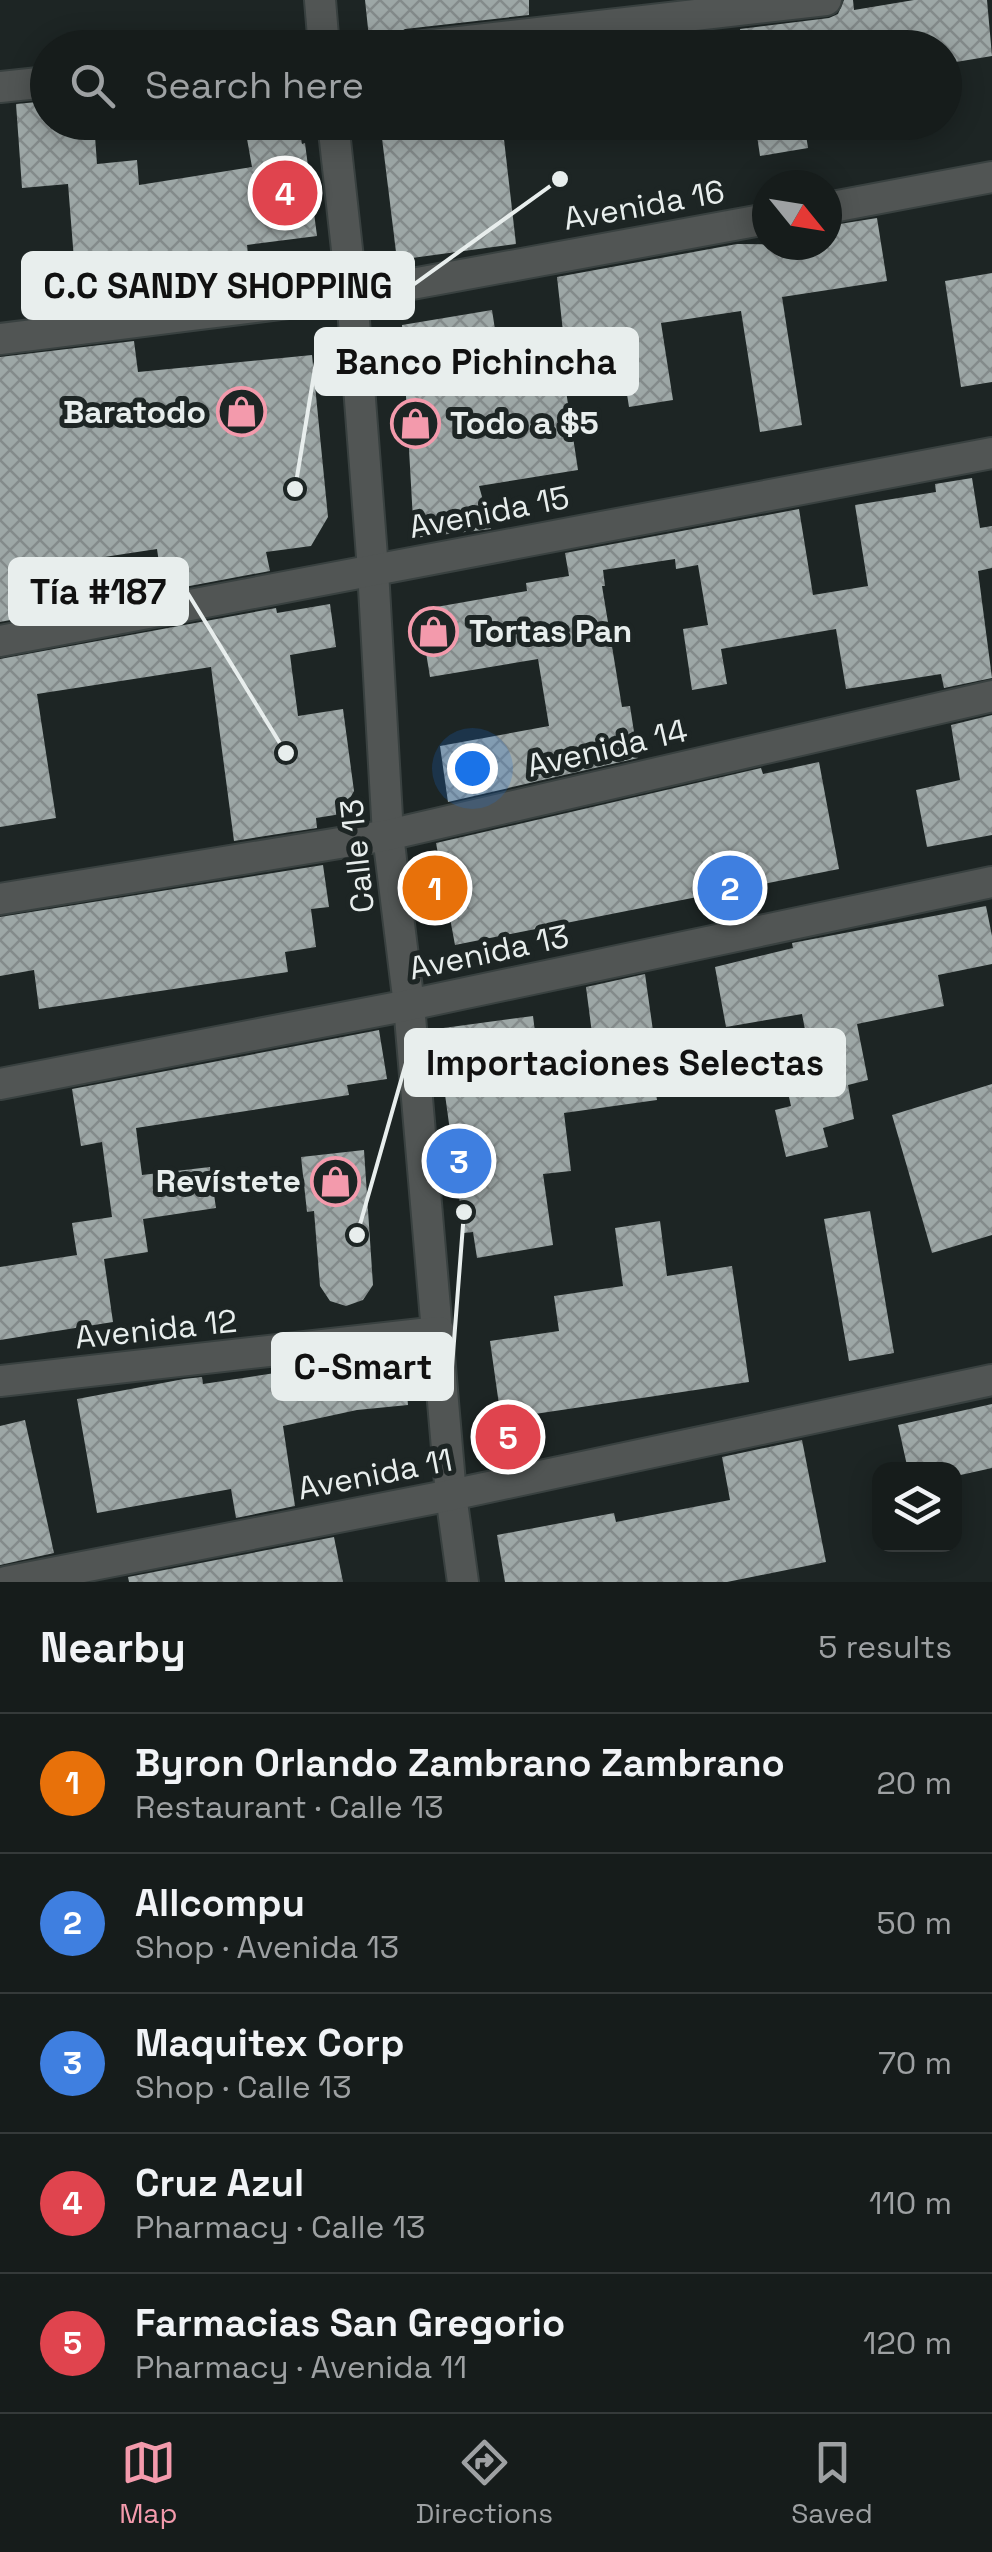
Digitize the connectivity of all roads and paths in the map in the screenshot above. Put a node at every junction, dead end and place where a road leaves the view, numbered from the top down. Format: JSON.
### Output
{"nodes":[{"id":1,"x":320,"y":0,"type":"edge"},
{"id":2,"x":826,"y":0,"type":"edge"},
{"id":3,"x":322,"y":30,"type":"edge"},
{"id":4,"x":564,"y":30,"type":"edge"},
{"id":5,"x":30,"y":84,"type":"edge"},
{"id":6,"x":0,"y":87,"type":"edge"},
{"id":7,"x":335,"y":140,"type":"edge"},
{"id":8,"x":992,"y":178,"type":"edge"},
{"id":9,"x":842,"y":205,"type":"edge"},
{"id":10,"x":752,"y":221,"type":"edge"},
{"id":11,"x":352,"y":294,"type":"junction"},
{"id":12,"x":0,"y":339,"type":"edge"},
{"id":13,"x":992,"y":452,"type":"edge"},
{"id":14,"x":373,"y":570,"type":"junction"},
{"id":15,"x":0,"y":641,"type":"edge"},
{"id":16,"x":992,"y":696,"type":"edge"},
{"id":17,"x":388,"y":834,"type":"junction"},
{"id":18,"x":992,"y":882,"type":"edge"},
{"id":19,"x":0,"y":899,"type":"edge"},
{"id":20,"x":409,"y":1004,"type":"junction"},
{"id":21,"x":0,"y":1084,"type":"edge"},
{"id":22,"x":439,"y":1332,"type":"junction"},
{"id":23,"x":992,"y":1380,"type":"edge"},
{"id":24,"x":0,"y":1382,"type":"edge"},
{"id":25,"x":451,"y":1495,"type":"junction"},
{"id":26,"x":6,"y":1582,"type":"edge"},
{"id":27,"x":463,"y":1582,"type":"edge"}],
"edges":[{"from":1,"to":3,"type":"street"},
{"from":2,"to":4,"type":"street"},
{"from":5,"to":6,"type":"street"},
{"from":7,"to":11,"type":"street","name":"Calle 13"},
{"from":8,"to":9,"type":"street"},
{"from":10,"to":11,"type":"street","name":"Avenida 16"},
{"from":11,"to":12,"type":"street","name":"Avenida 16"},
{"from":11,"to":14,"type":"street","name":"Calle 13"},
{"from":13,"to":14,"type":"street","name":"Avenida 15"},
{"from":14,"to":15,"type":"street","name":"Avenida 15"},
{"from":14,"to":17,"type":"street","name":"Calle 13"},
{"from":16,"to":17,"type":"street","name":"Avenida 14"},
{"from":17,"to":19,"type":"street","name":"Avenida 14"},
{"from":17,"to":20,"type":"street","name":"Calle 13"},
{"from":18,"to":20,"type":"street","name":"Avenida 13"},
{"from":20,"to":21,"type":"street","name":"Avenida 13"},
{"from":20,"to":22,"type":"street","name":"Calle 13"},
{"from":22,"to":24,"type":"street","name":"Avenida 12"},
{"from":22,"to":25,"type":"street","name":"Calle 13"},
{"from":23,"to":25,"type":"street","name":"Avenida 11"},
{"from":25,"to":26,"type":"street","name":"Avenida 11"},
{"from":25,"to":27,"type":"street","name":"Calle 13"}]}
